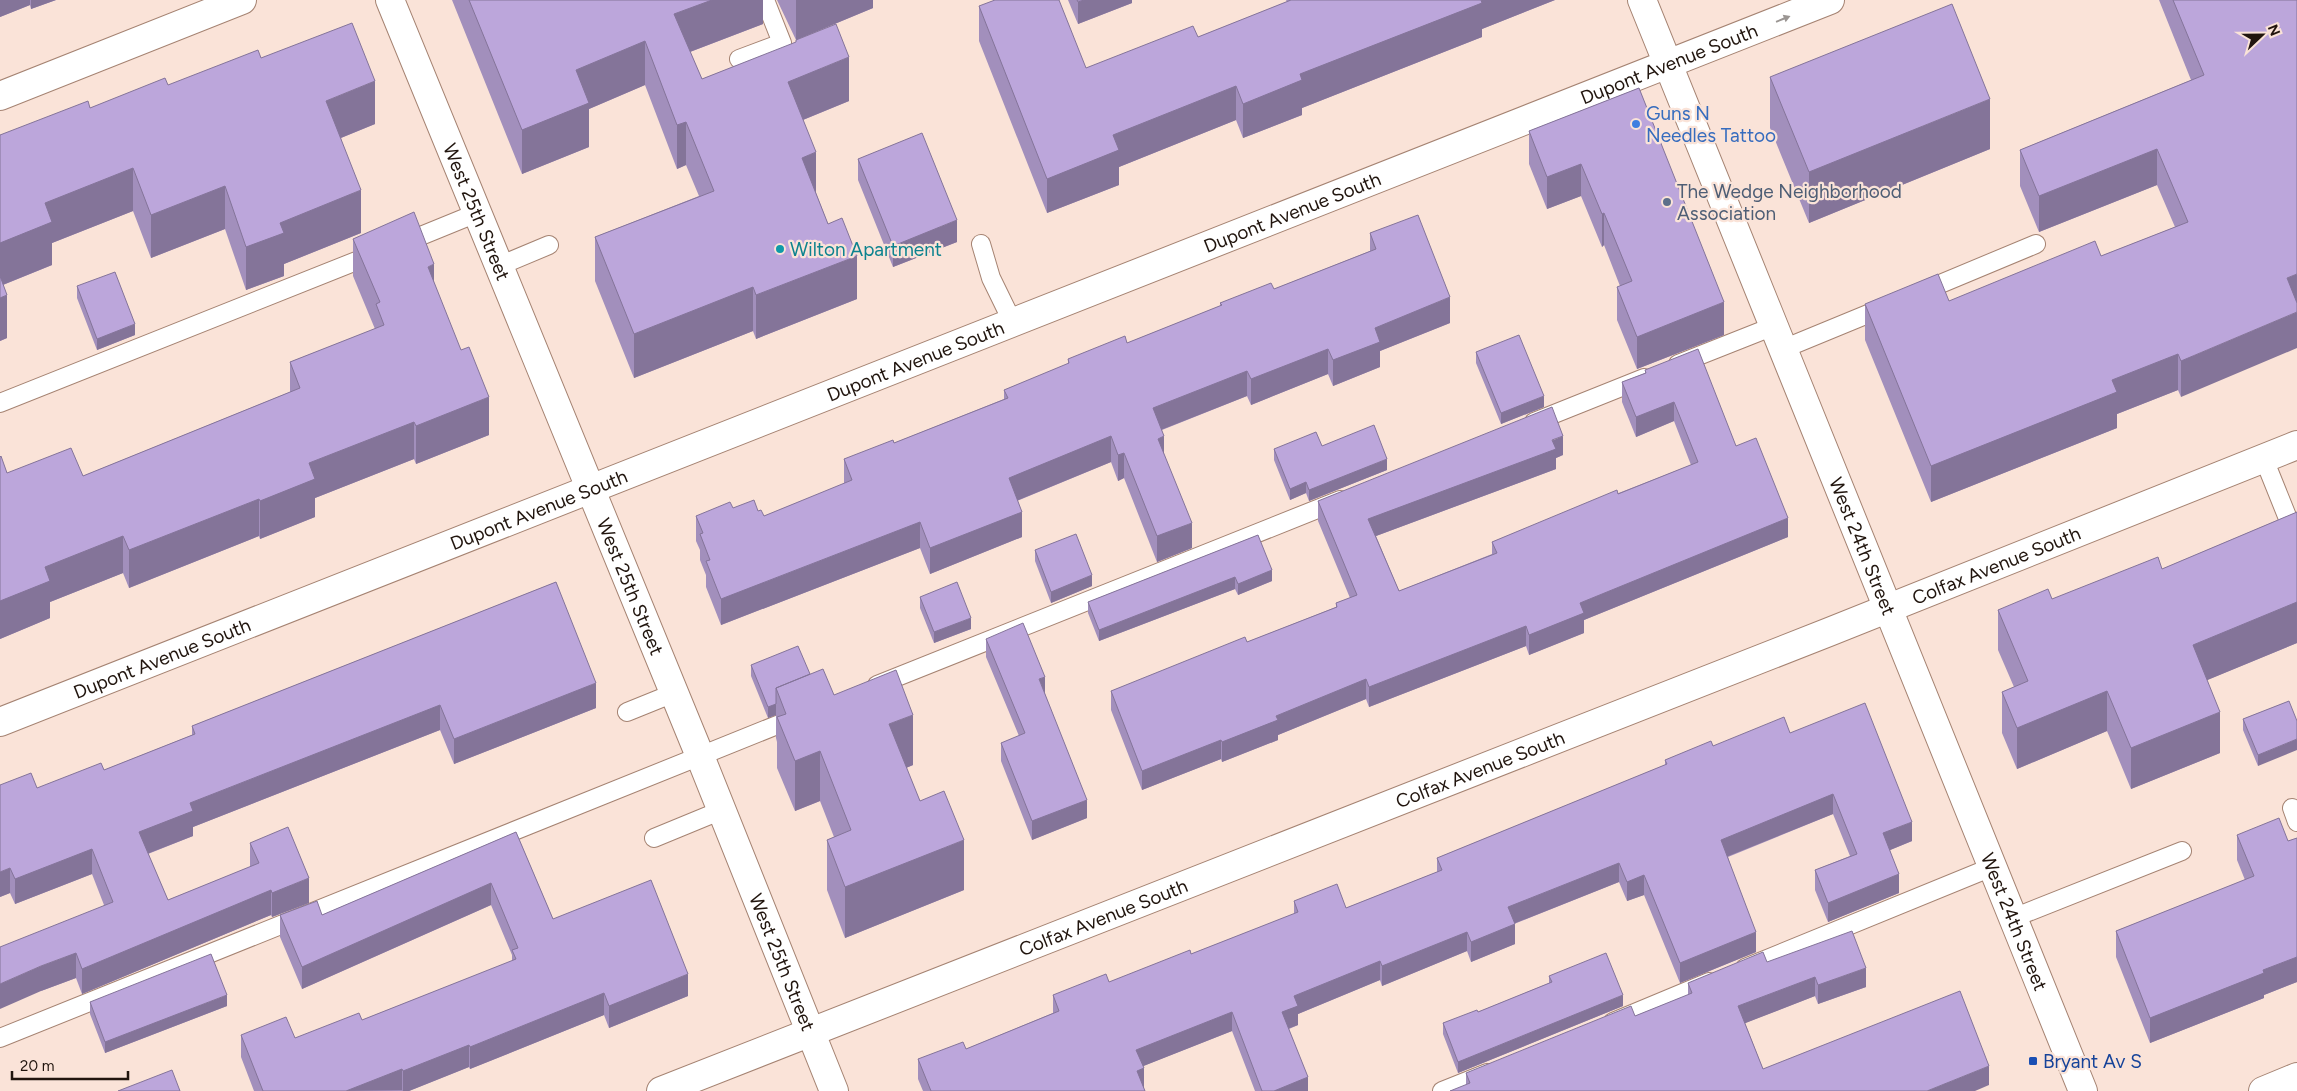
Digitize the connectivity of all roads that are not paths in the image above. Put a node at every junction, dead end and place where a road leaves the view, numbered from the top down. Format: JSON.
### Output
{"nodes":[{"id":1,"x":242,"y":0,"type":"edge"},
{"id":2,"x":390,"y":0,"type":"edge"},
{"id":3,"x":765,"y":0,"type":"edge"},
{"id":4,"x":1642,"y":0,"type":"edge"},
{"id":5,"x":1830,"y":0,"type":"edge"},
{"id":6,"x":738,"y":59,"type":"dead end"},
{"id":7,"x":1668,"y":65,"type":"junction"},
{"id":8,"x":0,"y":96,"type":"edge"},
{"id":9,"x":477,"y":214,"type":"junction"},
{"id":10,"x":981,"y":244,"type":"dead end"},
{"id":11,"x":2036,"y":244,"type":"dead end"},
{"id":12,"x":549,"y":245,"type":"dead end"},
{"id":13,"x":499,"y":266,"type":"junction"},
{"id":14,"x":1012,"y":323,"type":"junction"},
{"id":15,"x":1778,"y":338,"type":"junction"},
{"id":16,"x":0,"y":403,"type":"edge"},
{"id":17,"x":1514,"y":430,"type":"edge"},
{"id":18,"x":2297,"y":445,"type":"edge"},
{"id":19,"x":2264,"y":458,"type":"junction"},
{"id":20,"x":590,"y":489,"type":"junction"},
{"id":21,"x":1357,"y":493,"type":"edge"},
{"id":22,"x":2297,"y":541,"type":"edge"},
{"id":23,"x":1888,"y":609,"type":"junction"},
{"id":24,"x":862,"y":691,"type":"edge"},
{"id":25,"x":674,"y":693,"type":"junction"},
{"id":26,"x":817,"y":709,"type":"edge"},
{"id":27,"x":627,"y":712,"type":"dead end"},
{"id":28,"x":0,"y":722,"type":"edge"},
{"id":29,"x":700,"y":756,"type":"junction"},
{"id":30,"x":722,"y":810,"type":"junction"},
{"id":31,"x":654,"y":838,"type":"dead end"},
{"id":32,"x":2182,"y":851,"type":"dead end"},
{"id":33,"x":1992,"y":867,"type":"junction"},
{"id":34,"x":2013,"y":918,"type":"junction"},
{"id":35,"x":1598,"y":1028,"type":"edge"},
{"id":36,"x":810,"y":1031,"type":"junction"},
{"id":37,"x":0,"y":1038,"type":"edge"},
{"id":38,"x":1506,"y":1065,"type":"edge"},
{"id":39,"x":661,"y":1091,"type":"edge"},
{"id":40,"x":834,"y":1091,"type":"edge"},
{"id":41,"x":1442,"y":1091,"type":"edge"},
{"id":42,"x":2083,"y":1091,"type":"edge"}],
"edges":[{"from":1,"to":8,"type":"street"},
{"from":2,"to":9,"type":"street","name":"West 25th Street"},
{"from":3,"to":6,"type":"lane"},
{"from":4,"to":7,"type":"street","name":"West 24th Street"},
{"from":7,"to":5,"type":"street","name":"Dupont Avenue South","one_way":true},
{"from":7,"to":14,"type":"street","name":"Dupont Avenue South"},
{"from":7,"to":15,"type":"street","name":"West 24th Street"},
{"from":9,"to":13,"type":"street","name":"West 25th Street"},
{"from":9,"to":16,"type":"lane"},
{"from":10,"to":14,"type":"lane"},
{"from":11,"to":15,"type":"lane"},
{"from":12,"to":13,"type":"lane"},
{"from":13,"to":20,"type":"street","name":"West 25th Street"},
{"from":14,"to":20,"type":"street","name":"Dupont Avenue South"},
{"from":15,"to":17,"type":"lane"},
{"from":15,"to":23,"type":"street","name":"West 24th Street"},
{"from":18,"to":19,"type":"street","name":"Colfax Avenue South"},
{"from":19,"to":22,"type":"lane"},
{"from":19,"to":23,"type":"street","name":"Colfax Avenue South"},
{"from":20,"to":25,"type":"street","name":"West 25th Street"},
{"from":20,"to":28,"type":"street","name":"Dupont Avenue South"},
{"from":21,"to":24,"type":"lane"},
{"from":23,"to":33,"type":"street","name":"West 24th Street"},
{"from":23,"to":36,"type":"street","name":"Colfax Avenue South"},
{"from":25,"to":27,"type":"lane"},
{"from":25,"to":29,"type":"street","name":"West 25th Street"},
{"from":26,"to":29,"type":"lane"},
{"from":29,"to":30,"type":"street","name":"West 25th Street"},
{"from":29,"to":37,"type":"lane"},
{"from":30,"to":31,"type":"lane"},
{"from":30,"to":36,"type":"street","name":"West 25th Street"},
{"from":32,"to":34,"type":"lane"},
{"from":33,"to":34,"type":"street","name":"West 24th Street"},
{"from":33,"to":35,"type":"lane"},
{"from":34,"to":42,"type":"street","name":"West 24th Street"},
{"from":36,"to":39,"type":"street","name":"Colfax Avenue South"},
{"from":36,"to":40,"type":"street","name":"West 25th Street"},
{"from":38,"to":41,"type":"lane"}]}
